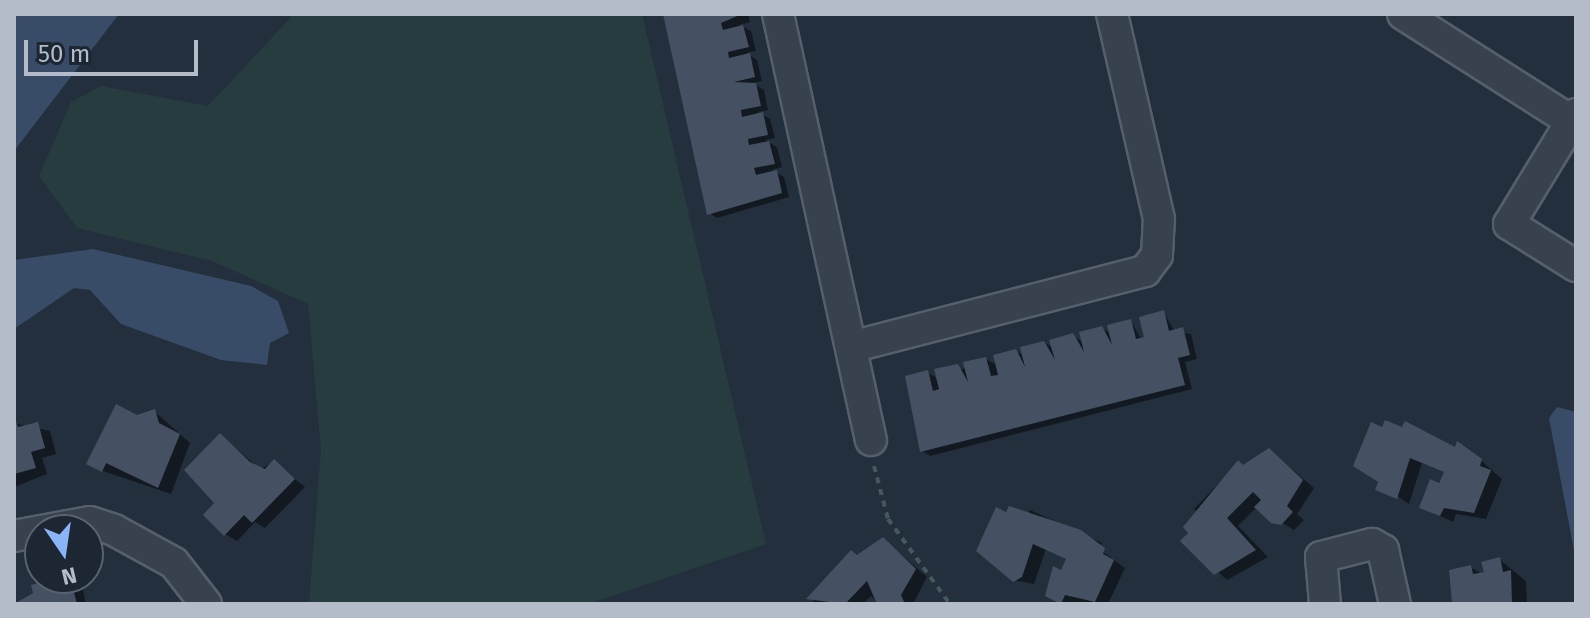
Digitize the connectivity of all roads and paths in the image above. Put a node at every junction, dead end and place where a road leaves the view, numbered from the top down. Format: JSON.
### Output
{"nodes":[{"id":1,"x":778,"y":14,"type":"edge"},
{"id":2,"x":1112,"y":14,"type":"edge"},
{"id":3,"x":1403,"y":14,"type":"edge"},
{"id":4,"x":1573,"y":118,"type":"edge"},
{"id":5,"x":1576,"y":266,"type":"edge"},
{"id":6,"x":851,"y":347,"type":"junction"},
{"id":7,"x":871,"y":440,"type":"joint"},
{"id":8,"x":14,"y":536,"type":"edge"},
{"id":9,"x":206,"y":604,"type":"edge"},
{"id":10,"x":950,"y":604,"type":"edge"},
{"id":11,"x":1325,"y":604,"type":"edge"},
{"id":12,"x":1395,"y":604,"type":"edge"}],
"edges":[{"from":1,"to":6,"type":"street"},
{"from":2,"to":6,"type":"street"},
{"from":3,"to":4,"type":"street"},
{"from":4,"to":5,"type":"street"},
{"from":6,"to":7,"type":"street"},
{"from":7,"to":10,"type":"path"},
{"from":8,"to":9,"type":"street"},
{"from":11,"to":12,"type":"street"}]}
